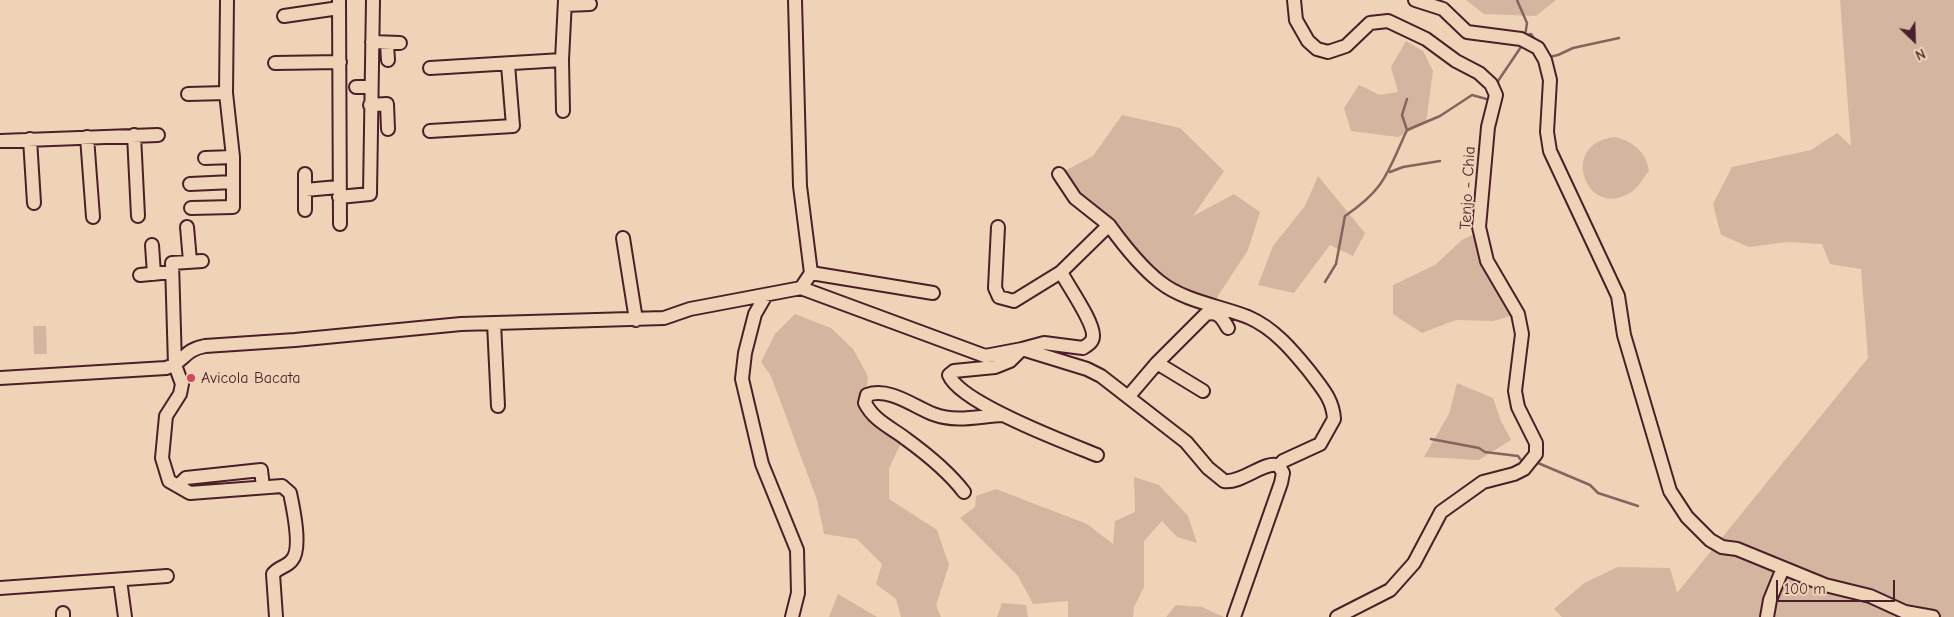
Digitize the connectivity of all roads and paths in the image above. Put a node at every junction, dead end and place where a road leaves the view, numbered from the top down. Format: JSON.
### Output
{"nodes":[{"id":1,"x":227,"y":0,"type":"edge"},
{"id":2,"x":373,"y":0,"type":"edge"},
{"id":3,"x":795,"y":0,"type":"edge"},
{"id":4,"x":1294,"y":0,"type":"edge"},
{"id":5,"x":1416,"y":0,"type":"edge"},
{"id":6,"x":565,"y":2,"type":"edge"},
{"id":7,"x":339,"y":4,"type":"edge"},
{"id":8,"x":590,"y":4,"type":"dead end"},
{"id":9,"x":284,"y":16,"type":"dead end"},
{"id":10,"x":372,"y":42,"type":"junction"},
{"id":11,"x":388,"y":60,"type":"dead end"},
{"id":12,"x":562,"y":60,"type":"junction"},
{"id":13,"x":340,"y":62,"type":"junction"},
{"id":14,"x":275,"y":63,"type":"dead end"},
{"id":15,"x":508,"y":65,"type":"junction"},
{"id":16,"x":430,"y":68,"type":"dead end"},
{"id":17,"x":356,"y":87,"type":"dead end"},
{"id":18,"x":370,"y":87,"type":"junction"},
{"id":19,"x":226,"y":93,"type":"junction"},
{"id":20,"x":188,"y":94,"type":"dead end"},
{"id":21,"x":370,"y":105,"type":"junction"},
{"id":22,"x":564,"y":111,"type":"dead end"},
{"id":23,"x":388,"y":129,"type":"dead end"},
{"id":24,"x":430,"y":131,"type":"dead end"},
{"id":25,"x":158,"y":134,"type":"dead end"},
{"id":26,"x":134,"y":135,"type":"junction"},
{"id":27,"x":86,"y":137,"type":"junction"},
{"id":28,"x":30,"y":139,"type":"junction"},
{"id":29,"x":0,"y":141,"type":"edge"},
{"id":30,"x":232,"y":157,"type":"junction"},
{"id":31,"x":205,"y":158,"type":"dead end"},
{"id":32,"x":304,"y":174,"type":"dead end"},
{"id":33,"x":1059,"y":174,"type":"dead end"},
{"id":34,"x":233,"y":182,"type":"junction"},
{"id":35,"x":190,"y":184,"type":"dead end"},
{"id":36,"x":305,"y":190,"type":"junction"},
{"id":37,"x":338,"y":192,"type":"junction"},
{"id":38,"x":34,"y":203,"type":"dead end"},
{"id":39,"x":191,"y":208,"type":"dead end"},
{"id":40,"x":305,"y":210,"type":"dead end"},
{"id":41,"x":138,"y":216,"type":"dead end"},
{"id":42,"x":93,"y":217,"type":"dead end"},
{"id":43,"x":340,"y":224,"type":"dead end"},
{"id":44,"x":1109,"y":225,"type":"junction"},
{"id":45,"x":998,"y":227,"type":"dead end"},
{"id":46,"x":187,"y":228,"type":"dead end"},
{"id":47,"x":623,"y":238,"type":"dead end"},
{"id":48,"x":152,"y":245,"type":"dead end"},
{"id":49,"x":172,"y":272,"type":"junction"},
{"id":50,"x":1061,"y":272,"type":"junction"},
{"id":51,"x":811,"y":273,"type":"junction"},
{"id":52,"x":154,"y":274,"type":"junction"},
{"id":53,"x":140,"y":275,"type":"dead end"},
{"id":54,"x":801,"y":288,"type":"junction"},
{"id":55,"x":933,"y":293,"type":"dead end"},
{"id":56,"x":766,"y":295,"type":"junction"},
{"id":57,"x":750,"y":298,"type":"junction"},
{"id":58,"x":755,"y":314,"type":"junction"},
{"id":59,"x":636,"y":320,"type":"junction"},
{"id":60,"x":494,"y":323,"type":"junction"},
{"id":61,"x":1228,"y":328,"type":"dead end"},
{"id":62,"x":1022,"y":349,"type":"junction"},
{"id":63,"x":1157,"y":363,"type":"junction"},
{"id":64,"x":176,"y":365,"type":"junction"},
{"id":65,"x":0,"y":378,"type":"edge"},
{"id":66,"x":1204,"y":391,"type":"dead end"},
{"id":67,"x":1128,"y":397,"type":"junction"},
{"id":68,"x":498,"y":406,"type":"dead end"},
{"id":69,"x":1007,"y":415,"type":"junction"},
{"id":70,"x":1097,"y":456,"type":"dead end"},
{"id":71,"x":1279,"y":466,"type":"junction"},
{"id":72,"x":964,"y":492,"type":"dead end"},
{"id":73,"x":1783,"y":568,"type":"junction"},
{"id":74,"x":167,"y":576,"type":"dead end"},
{"id":75,"x":120,"y":580,"type":"junction"},
{"id":76,"x":0,"y":588,"type":"edge"},
{"id":77,"x":125,"y":617,"type":"edge"},
{"id":78,"x":276,"y":617,"type":"edge"},
{"id":79,"x":792,"y":617,"type":"edge"},
{"id":80,"x":1234,"y":617,"type":"edge"},
{"id":81,"x":1337,"y":617,"type":"edge"},
{"id":82,"x":1767,"y":617,"type":"edge"},
{"id":83,"x":1933,"y":617,"type":"edge"}],
"edges":[{"from":1,"to":19,"type":"street"},
{"from":2,"to":10,"type":"street"},
{"from":3,"to":51,"type":"street"},
{"from":4,"to":81,"type":"street","name":"Tenjo - Chia"},
{"from":5,"to":73,"type":"street"},
{"from":6,"to":8,"type":"street"},
{"from":6,"to":12,"type":"street"},
{"from":7,"to":9,"type":"street"},
{"from":7,"to":13,"type":"street"},
{"from":10,"to":11,"type":"street"},
{"from":10,"to":18,"type":"street"},
{"from":12,"to":15,"type":"street"},
{"from":12,"to":22,"type":"street"},
{"from":13,"to":14,"type":"street"},
{"from":13,"to":37,"type":"street"},
{"from":15,"to":16,"type":"street"},
{"from":15,"to":24,"type":"street"},
{"from":17,"to":18,"type":"street"},
{"from":18,"to":21,"type":"street"},
{"from":19,"to":20,"type":"street"},
{"from":19,"to":30,"type":"street"},
{"from":21,"to":23,"type":"street"},
{"from":21,"to":37,"type":"street"},
{"from":25,"to":26,"type":"street"},
{"from":26,"to":27,"type":"street"},
{"from":26,"to":41,"type":"street"},
{"from":27,"to":28,"type":"street"},
{"from":27,"to":42,"type":"street"},
{"from":28,"to":29,"type":"street"},
{"from":28,"to":38,"type":"street"},
{"from":30,"to":31,"type":"street"},
{"from":30,"to":34,"type":"street"},
{"from":32,"to":36,"type":"street"},
{"from":33,"to":44,"type":"street"},
{"from":34,"to":35,"type":"street"},
{"from":34,"to":39,"type":"street"},
{"from":36,"to":37,"type":"street"},
{"from":36,"to":40,"type":"street"},
{"from":37,"to":43,"type":"street"},
{"from":44,"to":50,"type":"street"},
{"from":44,"to":71,"type":"street"},
{"from":45,"to":50,"type":"street"},
{"from":46,"to":49,"type":"street"},
{"from":47,"to":59,"type":"street"},
{"from":48,"to":52,"type":"street"},
{"from":49,"to":52,"type":"street"},
{"from":49,"to":64,"type":"street"},
{"from":50,"to":62,"type":"street"},
{"from":51,"to":54,"type":"street"},
{"from":51,"to":55,"type":"street"},
{"from":52,"to":53,"type":"street"},
{"from":54,"to":56,"type":"street"},
{"from":54,"to":62,"type":"street"},
{"from":56,"to":57,"type":"street"},
{"from":56,"to":58,"type":"street"},
{"from":57,"to":58,"type":"street"},
{"from":57,"to":59,"type":"street"},
{"from":58,"to":79,"type":"street"},
{"from":59,"to":60,"type":"street"},
{"from":60,"to":64,"type":"street"},
{"from":60,"to":68,"type":"street"},
{"from":61,"to":63,"type":"street"},
{"from":62,"to":67,"type":"street"},
{"from":62,"to":69,"type":"street"},
{"from":63,"to":66,"type":"street"},
{"from":63,"to":67,"type":"street"},
{"from":64,"to":65,"type":"street"},
{"from":64,"to":78,"type":"street"},
{"from":67,"to":71,"type":"street"},
{"from":69,"to":70,"type":"street"},
{"from":69,"to":72,"type":"street"},
{"from":71,"to":80,"type":"street"},
{"from":73,"to":82,"type":"street"},
{"from":73,"to":83,"type":"street"},
{"from":74,"to":75,"type":"street"},
{"from":75,"to":76,"type":"street"},
{"from":75,"to":77,"type":"street"}]}
